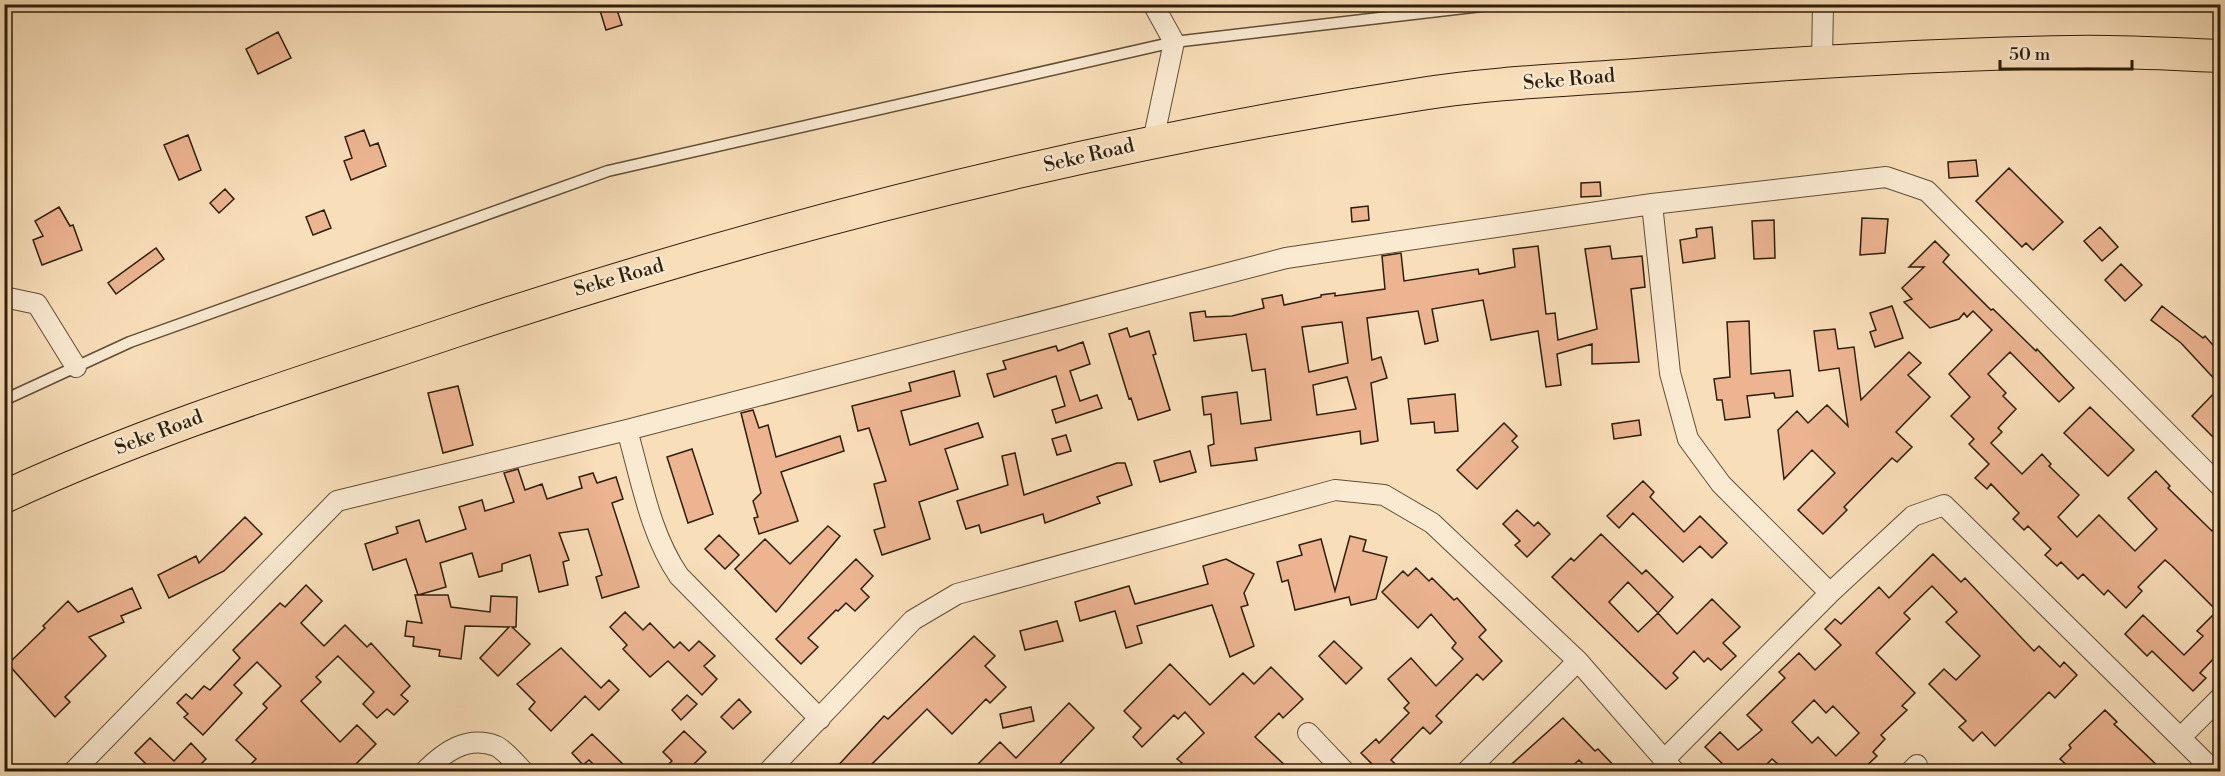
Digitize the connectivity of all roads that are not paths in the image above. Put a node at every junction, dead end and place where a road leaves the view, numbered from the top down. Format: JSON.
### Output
{"nodes":[{"id":1,"x":1153,"y":4,"type":"edge"},
{"id":2,"x":1499,"y":4,"type":"edge"},
{"id":3,"x":1823,"y":4,"type":"edge"},
{"id":4,"x":1174,"y":42,"type":"junction"},
{"id":5,"x":2220,"y":56,"type":"edge"},
{"id":6,"x":1822,"y":60,"type":"junction"},
{"id":7,"x":1153,"y":141,"type":"junction"},
{"id":8,"x":1652,"y":204,"type":"junction"},
{"id":9,"x":4,"y":297,"type":"edge"},
{"id":10,"x":76,"y":367,"type":"junction"},
{"id":11,"x":4,"y":400,"type":"edge"},
{"id":12,"x":627,"y":430,"type":"junction"},
{"id":13,"x":2220,"y":486,"type":"edge"},
{"id":14,"x":4,"y":497,"type":"edge"},
{"id":15,"x":1830,"y":593,"type":"junction"},
{"id":16,"x":1578,"y":661,"type":"junction"},
{"id":17,"x":2220,"y":698,"type":"edge"},
{"id":18,"x":820,"y":719,"type":"junction"},
{"id":19,"x":1308,"y":733,"type":"dead end"},
{"id":20,"x":2181,"y":737,"type":"junction"},
{"id":21,"x":1669,"y":766,"type":"edge"},
{"id":22,"x":73,"y":771,"type":"edge"},
{"id":23,"x":424,"y":771,"type":"edge"},
{"id":24,"x":524,"y":771,"type":"edge"},
{"id":25,"x":768,"y":771,"type":"edge"},
{"id":26,"x":1345,"y":771,"type":"edge"},
{"id":27,"x":1466,"y":771,"type":"edge"},
{"id":28,"x":2215,"y":771,"type":"edge"}],
"edges":[{"from":1,"to":4,"type":"street"},
{"from":2,"to":4,"type":"lane"},
{"from":3,"to":6,"type":"street"},
{"from":4,"to":7,"type":"street"},
{"from":4,"to":10,"type":"lane"},
{"from":5,"to":6,"type":"main road","name":"Seke Road"},
{"from":6,"to":7,"type":"main road","name":"Seke Road"},
{"from":7,"to":14,"type":"main road","name":"Seke Road"},
{"from":8,"to":12,"type":"street"},
{"from":8,"to":13,"type":"street"},
{"from":8,"to":15,"type":"street"},
{"from":9,"to":10,"type":"street"},
{"from":10,"to":11,"type":"lane"},
{"from":12,"to":18,"type":"street"},
{"from":12,"to":22,"type":"street"},
{"from":15,"to":20,"type":"street"},
{"from":15,"to":21,"type":"street"},
{"from":16,"to":18,"type":"street"},
{"from":16,"to":21,"type":"street"},
{"from":16,"to":27,"type":"street"},
{"from":17,"to":20,"type":"street"},
{"from":18,"to":25,"type":"street"},
{"from":19,"to":26,"type":"street"},
{"from":20,"to":28,"type":"street"},
{"from":23,"to":24,"type":"street"}]}
